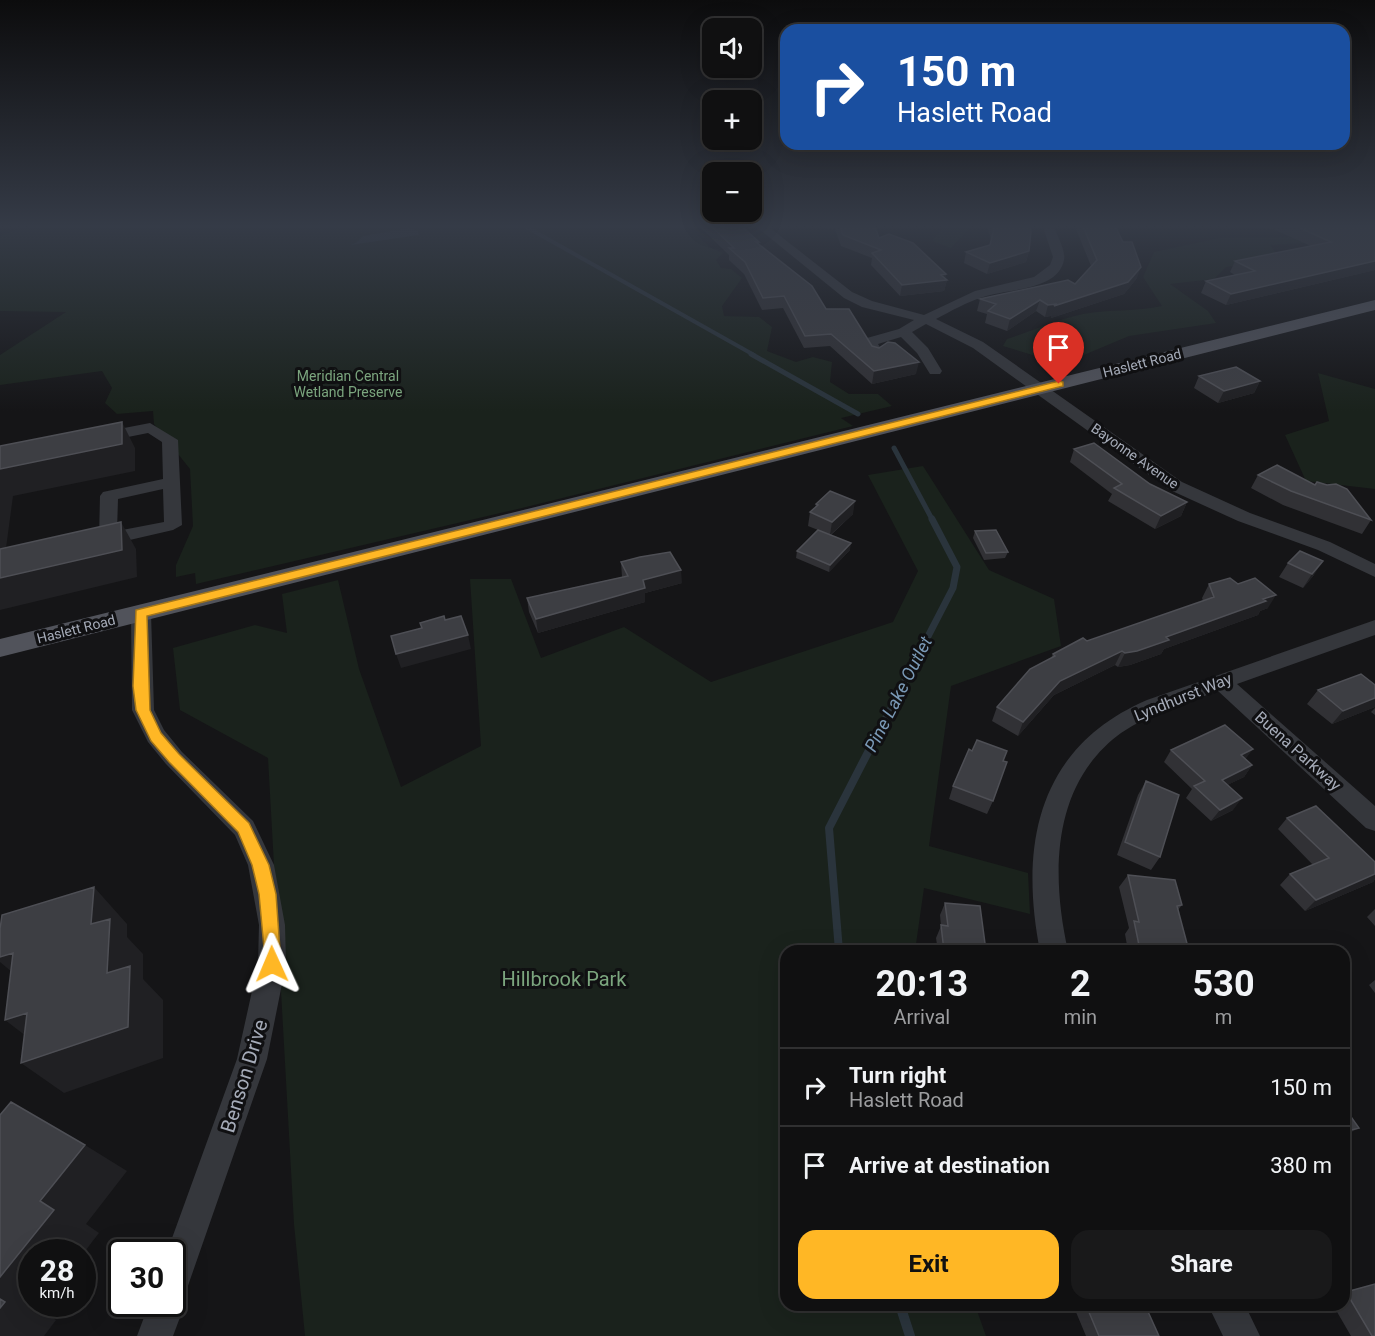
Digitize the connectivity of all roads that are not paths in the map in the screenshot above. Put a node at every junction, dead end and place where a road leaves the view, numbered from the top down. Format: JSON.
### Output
{"nodes":[{"id":1,"x":837,"y":286,"type":"edge"},
{"id":2,"x":1013,"y":286,"type":"edge"},
{"id":3,"x":1375,"y":305,"type":"edge"},
{"id":4,"x":928,"y":320,"type":"junction"},
{"id":5,"x":904,"y":332,"type":"junction"},
{"id":6,"x":877,"y":354,"type":"edge"},
{"id":7,"x":935,"y":371,"type":"dead end"},
{"id":8,"x":1041,"y":389,"type":"junction"},
{"id":9,"x":81,"y":441,"type":"edge"},
{"id":10,"x":171,"y":482,"type":"dead end"},
{"id":11,"x":1375,"y":571,"type":"edge"},
{"id":12,"x":141,"y":613,"type":"junction"},
{"id":13,"x":1375,"y":627,"type":"edge"},
{"id":14,"x":0,"y":648,"type":"edge"},
{"id":15,"x":1221,"y":682,"type":"junction"},
{"id":16,"x":1375,"y":821,"type":"edge"},
{"id":17,"x":1053,"y":945,"type":"edge"},
{"id":18,"x":186,"y":1247,"type":"edge"},
{"id":19,"x":1229,"y":1311,"type":"edge"},
{"id":20,"x":162,"y":1317,"type":"edge"},
{"id":21,"x":155,"y":1336,"type":"edge"},
{"id":22,"x":1242,"y":1336,"type":"edge"}],
"edges":[{"from":1,"to":4,"type":"street","name":"Bayonne Avenue"},
{"from":2,"to":4,"type":"street"},
{"from":3,"to":8,"type":"main road","name":"Haslett Road"},
{"from":4,"to":5,"type":"street"},
{"from":4,"to":8,"type":"street","name":"Bayonne Avenue"},
{"from":5,"to":6,"type":"street"},
{"from":5,"to":7,"type":"street"},
{"from":8,"to":11,"type":"street","name":"Bayonne Avenue"},
{"from":8,"to":12,"type":"main road","name":"Haslett Road"},
{"from":9,"to":10,"type":"street"},
{"from":12,"to":14,"type":"main road","name":"Haslett Road"},
{"from":12,"to":18,"type":"street","name":"Benson Drive"},
{"from":13,"to":15,"type":"street","name":"Lyndhurst Way"},
{"from":15,"to":16,"type":"street","name":"Buena Parkway"},
{"from":15,"to":17,"type":"street","name":"Lyndhurst Way"},
{"from":19,"to":22,"type":"street"},
{"from":20,"to":21,"type":"street"}]}
